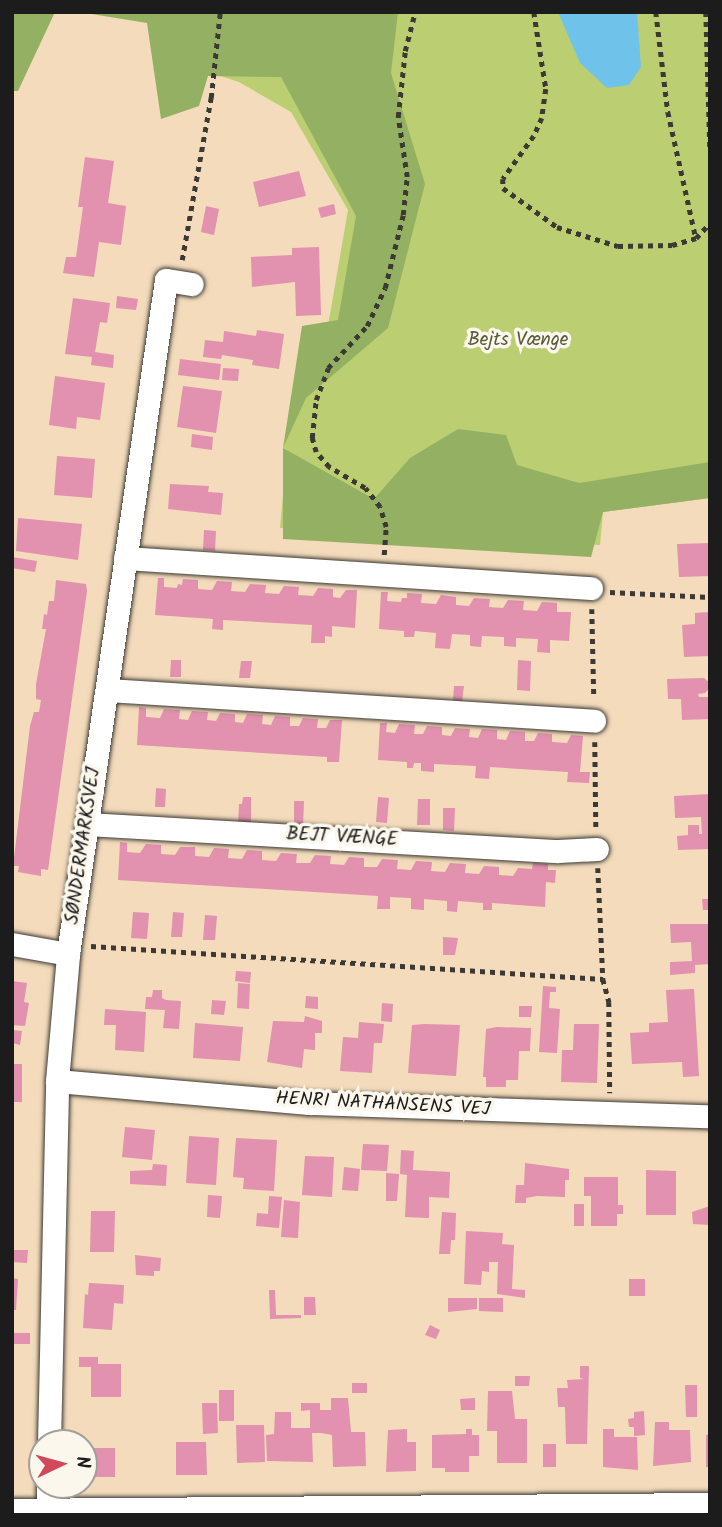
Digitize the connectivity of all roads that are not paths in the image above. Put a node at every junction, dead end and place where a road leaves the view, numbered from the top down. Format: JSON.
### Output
{"nodes":[{"id":1,"x":192,"y":284,"type":"dead end"},
{"id":2,"x":125,"y":558,"type":"junction"},
{"id":3,"x":591,"y":588,"type":"road end"},
{"id":4,"x":107,"y":690,"type":"junction"},
{"id":5,"x":594,"y":721,"type":"dead end"},
{"id":6,"x":87,"y":824,"type":"junction"},
{"id":7,"x":597,"y":849,"type":"dead end"},
{"id":8,"x":12,"y":944,"type":"edge"},
{"id":9,"x":69,"y":949,"type":"junction"},
{"id":10,"x":57,"y":1081,"type":"junction"},
{"id":11,"x":710,"y":1116,"type":"edge"},
{"id":12,"x":49,"y":1429,"type":"edge"},
{"id":13,"x":710,"y":1504,"type":"edge"},
{"id":14,"x":12,"y":1510,"type":"edge"},
{"id":15,"x":48,"y":1513,"type":"edge"}],
"edges":[{"from":1,"to":2,"type":"street","name":"SØNDERMARKSVEJ"},
{"from":2,"to":3,"type":"street"},
{"from":2,"to":4,"type":"street","name":"SØNDERMARKSVEJ"},
{"from":4,"to":5,"type":"street"},
{"from":4,"to":6,"type":"street","name":"SØNDERMARKSVEJ"},
{"from":6,"to":7,"type":"street","name":"BEJT VÆNGE"},
{"from":6,"to":9,"type":"street","name":"SØNDERMARKSVEJ"},
{"from":8,"to":9,"type":"street"},
{"from":9,"to":10,"type":"street","name":"SØNDERMARKSVEJ"},
{"from":10,"to":11,"type":"street","name":"HENRI NATHANSENS VEJ"},
{"from":10,"to":12,"type":"street","name":"SØNDERMARKSVEJ"},
{"from":13,"to":15,"type":"street"},
{"from":14,"to":15,"type":"street"}]}
